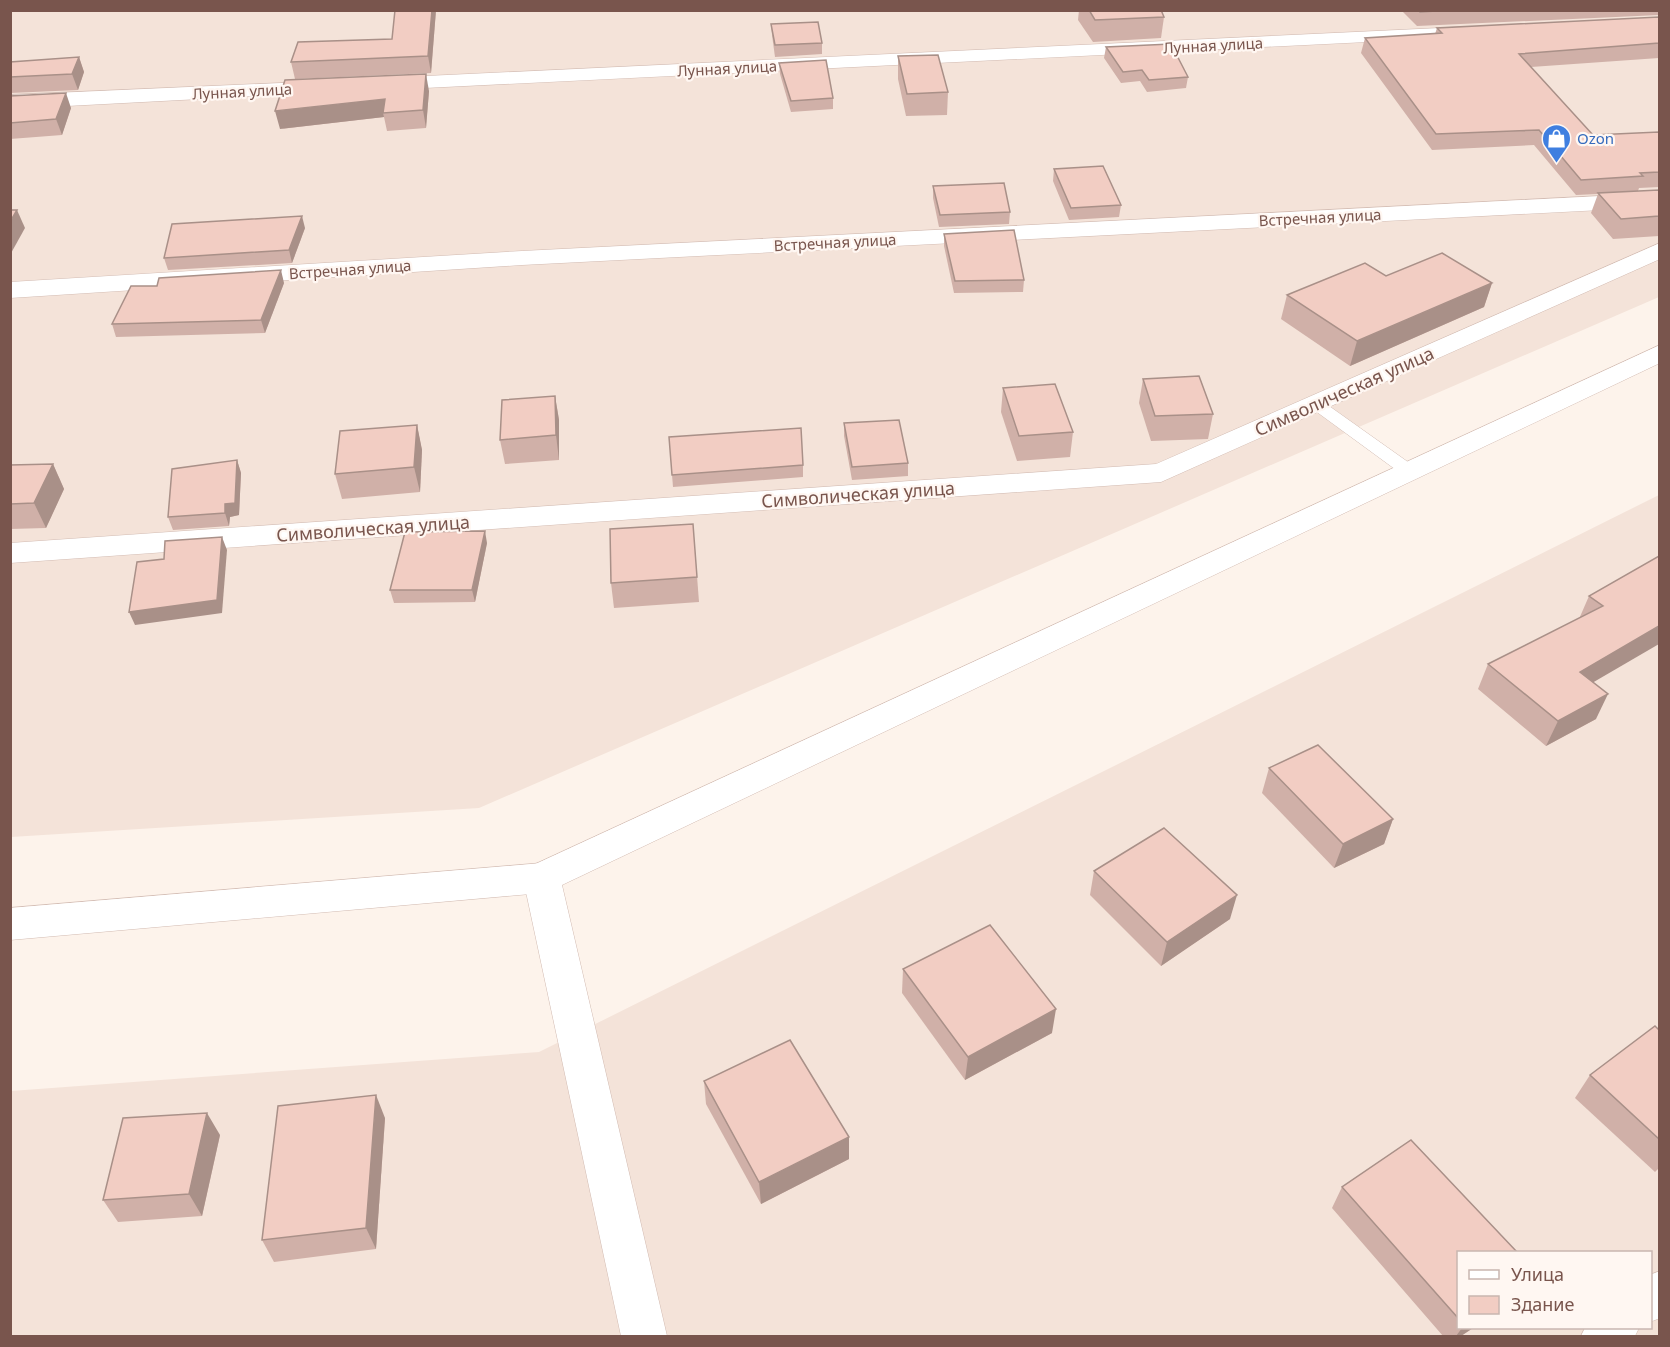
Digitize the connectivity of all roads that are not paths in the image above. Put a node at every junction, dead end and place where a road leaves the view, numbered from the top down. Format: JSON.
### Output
{"nodes":[{"id":1,"x":1480,"y":32,"type":"edge"},
{"id":2,"x":369,"y":85,"type":"edge"},
{"id":3,"x":345,"y":86,"type":"edge"},
{"id":4,"x":10,"y":102,"type":"edge"},
{"id":5,"x":1659,"y":200,"type":"edge"},
{"id":6,"x":1659,"y":250,"type":"edge"},
{"id":7,"x":10,"y":290,"type":"edge"},
{"id":8,"x":1659,"y":353,"type":"edge"},
{"id":9,"x":1317,"y":404,"type":"junction"},
{"id":10,"x":1409,"y":471,"type":"junction"},
{"id":11,"x":10,"y":553,"type":"edge"},
{"id":12,"x":542,"y":878,"type":"junction"},
{"id":13,"x":10,"y":924,"type":"edge"},
{"id":14,"x":644,"y":1336,"type":"edge"}],
"edges":[{"from":1,"to":2,"type":"street","name":"Лунная улица"},
{"from":3,"to":4,"type":"street","name":"Лунная улица"},
{"from":5,"to":7,"type":"street","name":"Встречная улица"},
{"from":6,"to":9,"type":"street","name":"Символическая улица"},
{"from":8,"to":10,"type":"street"},
{"from":9,"to":10,"type":"lane"},
{"from":9,"to":11,"type":"street","name":"Символическая улица"},
{"from":10,"to":12,"type":"street"},
{"from":12,"to":13,"type":"street"},
{"from":12,"to":14,"type":"street"}]}
